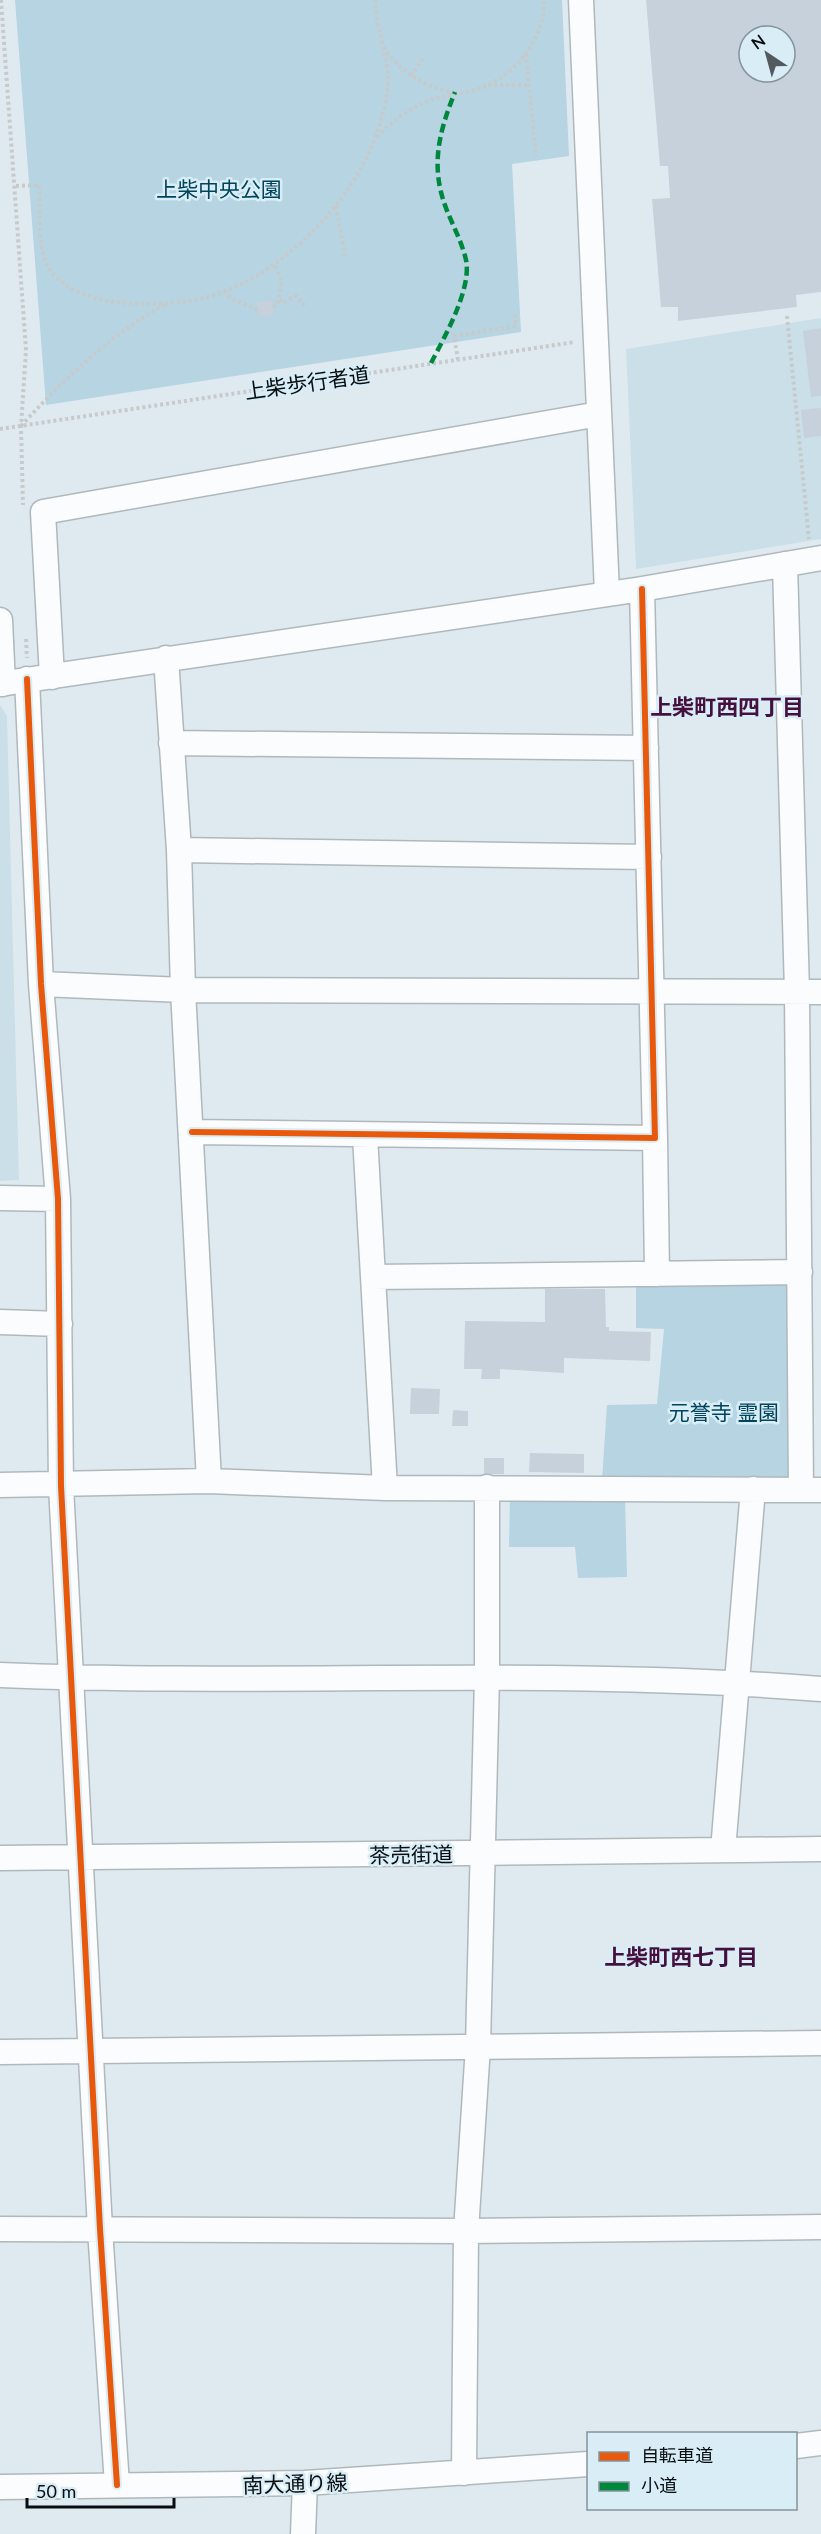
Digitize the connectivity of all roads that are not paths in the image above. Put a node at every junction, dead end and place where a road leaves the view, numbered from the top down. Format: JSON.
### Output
{"nodes":[{"id":1,"x":581,"y":0,"type":"edge"},
{"id":2,"x":599,"y":414,"type":"junction"},
{"id":3,"x":815,"y":549,"type":"edge"},
{"id":4,"x":785,"y":564,"type":"junction"},
{"id":5,"x":642,"y":589,"type":"junction"},
{"id":6,"x":607,"y":593,"type":"junction"},
{"id":7,"x":0,"y":620,"type":"edge"},
{"id":8,"x":166,"y":658,"type":"junction"},
{"id":9,"x":52,"y":677,"type":"junction"},
{"id":10,"x":27,"y":679,"type":"junction"},
{"id":11,"x":2,"y":684,"type":"edge"},
{"id":12,"x":171,"y":742,"type":"junction"},
{"id":13,"x":645,"y":748,"type":"junction"},
{"id":14,"x":179,"y":850,"type":"junction"},
{"id":15,"x":649,"y":857,"type":"junction"},
{"id":16,"x":41,"y":984,"type":"junction"},
{"id":17,"x":183,"y":990,"type":"junction"},
{"id":18,"x":652,"y":990,"type":"junction"},
{"id":19,"x":797,"y":992,"type":"junction"},
{"id":20,"x":821,"y":992,"type":"edge"},
{"id":21,"x":192,"y":1132,"type":"junction"},
{"id":22,"x":364,"y":1136,"type":"junction"},
{"id":23,"x":655,"y":1138,"type":"junction"},
{"id":24,"x":0,"y":1198,"type":"edge"},
{"id":25,"x":58,"y":1199,"type":"junction"},
{"id":26,"x":800,"y":1272,"type":"junction"},
{"id":27,"x":657,"y":1274,"type":"junction"},
{"id":28,"x":373,"y":1277,"type":"junction"},
{"id":29,"x":0,"y":1322,"type":"edge"},
{"id":30,"x":60,"y":1324,"type":"junction"},
{"id":31,"x":811,"y":1371,"type":"edge"},
{"id":32,"x":209,"y":1481,"type":"junction"},
{"id":33,"x":0,"y":1485,"type":"edge"},
{"id":34,"x":61,"y":1486,"type":"junction"},
{"id":35,"x":487,"y":1487,"type":"junction"},
{"id":36,"x":385,"y":1488,"type":"junction"},
{"id":37,"x":753,"y":1490,"type":"junction"},
{"id":38,"x":811,"y":1490,"type":"edge"},
{"id":39,"x":0,"y":1675,"type":"edge"},
{"id":40,"x":487,"y":1677,"type":"junction"},
{"id":41,"x":71,"y":1678,"type":"junction"},
{"id":42,"x":737,"y":1682,"type":"junction"},
{"id":43,"x":821,"y":1689,"type":"edge"},
{"id":44,"x":821,"y":1849,"type":"edge"},
{"id":45,"x":723,"y":1850,"type":"junction"},
{"id":46,"x":482,"y":1853,"type":"junction"},
{"id":47,"x":0,"y":1858,"type":"edge"},
{"id":48,"x":80,"y":1858,"type":"junction"},
{"id":49,"x":821,"y":2043,"type":"edge"},
{"id":50,"x":478,"y":2046,"type":"junction"},
{"id":51,"x":93,"y":2051,"type":"junction"},
{"id":52,"x":0,"y":2052,"type":"edge"},
{"id":53,"x":821,"y":2227,"type":"edge"},
{"id":54,"x":0,"y":2229,"type":"edge"},
{"id":55,"x":100,"y":2229,"type":"junction"},
{"id":56,"x":466,"y":2231,"type":"junction"},
{"id":57,"x":821,"y":2443,"type":"edge"},
{"id":58,"x":797,"y":2446,"type":"edge"},
{"id":59,"x":587,"y":2464,"type":"edge"},
{"id":60,"x":464,"y":2473,"type":"junction"},
{"id":61,"x":304,"y":2483,"type":"junction"},
{"id":62,"x":117,"y":2485,"type":"junction"},
{"id":63,"x":0,"y":2487,"type":"edge"},
{"id":64,"x":303,"y":2534,"type":"edge"}],
"edges":[{"from":1,"to":2,"type":"street"},
{"from":2,"to":6,"type":"street"},
{"from":2,"to":9,"type":"street"},
{"from":3,"to":4,"type":"street"},
{"from":4,"to":5,"type":"street"},
{"from":4,"to":19,"type":"street"},
{"from":5,"to":6,"type":"street"},
{"from":5,"to":13,"type":"street"},
{"from":6,"to":8,"type":"street"},
{"from":7,"to":11,"type":"street"},
{"from":8,"to":9,"type":"street"},
{"from":8,"to":12,"type":"street"},
{"from":9,"to":10,"type":"street"},
{"from":10,"to":11,"type":"street"},
{"from":10,"to":16,"type":"street"},
{"from":12,"to":13,"type":"street"},
{"from":12,"to":14,"type":"street"},
{"from":13,"to":15,"type":"street"},
{"from":14,"to":15,"type":"street"},
{"from":14,"to":17,"type":"street"},
{"from":15,"to":18,"type":"street"},
{"from":16,"to":17,"type":"street"},
{"from":16,"to":25,"type":"street"},
{"from":17,"to":18,"type":"street"},
{"from":17,"to":21,"type":"street"},
{"from":18,"to":19,"type":"street"},
{"from":18,"to":23,"type":"street"},
{"from":19,"to":20,"type":"street"},
{"from":19,"to":26,"type":"street"},
{"from":21,"to":22,"type":"street"},
{"from":21,"to":32,"type":"street"},
{"from":22,"to":23,"type":"street"},
{"from":22,"to":28,"type":"street"},
{"from":23,"to":27,"type":"street"},
{"from":24,"to":25,"type":"street"},
{"from":25,"to":30,"type":"street"},
{"from":26,"to":27,"type":"street"},
{"from":26,"to":31,"type":"street"},
{"from":27,"to":28,"type":"street"},
{"from":28,"to":36,"type":"street"},
{"from":29,"to":30,"type":"street"},
{"from":30,"to":34,"type":"street"},
{"from":31,"to":38,"type":"street"},
{"from":32,"to":34,"type":"street"},
{"from":32,"to":36,"type":"street"},
{"from":33,"to":34,"type":"street"},
{"from":34,"to":41,"type":"street"},
{"from":35,"to":36,"type":"street"},
{"from":35,"to":37,"type":"street"},
{"from":35,"to":40,"type":"street"},
{"from":37,"to":38,"type":"street"},
{"from":37,"to":42,"type":"street"},
{"from":39,"to":41,"type":"street"},
{"from":40,"to":41,"type":"street"},
{"from":40,"to":42,"type":"street"},
{"from":40,"to":46,"type":"street"},
{"from":41,"to":48,"type":"street"},
{"from":42,"to":43,"type":"street"},
{"from":42,"to":45,"type":"street"},
{"from":44,"to":45,"type":"street","name":"茶売街道"},
{"from":45,"to":46,"type":"street","name":"茶売街道"},
{"from":46,"to":48,"type":"street","name":"茶売街道"},
{"from":46,"to":50,"type":"street"},
{"from":47,"to":48,"type":"street","name":"茶売街道"},
{"from":48,"to":51,"type":"street"},
{"from":49,"to":50,"type":"street"},
{"from":50,"to":51,"type":"street"},
{"from":50,"to":56,"type":"street"},
{"from":51,"to":52,"type":"street"},
{"from":51,"to":55,"type":"street"},
{"from":53,"to":56,"type":"street"},
{"from":54,"to":55,"type":"street"},
{"from":55,"to":56,"type":"street"},
{"from":55,"to":62,"type":"street"},
{"from":56,"to":60,"type":"street"},
{"from":57,"to":58,"type":"street"},
{"from":59,"to":60,"type":"street","name":"南大通り線"},
{"from":60,"to":61,"type":"street","name":"南大通り線"},
{"from":61,"to":62,"type":"street","name":"南大通り線"},
{"from":61,"to":64,"type":"street"},
{"from":62,"to":63,"type":"street","name":"南大通り線"}]}
